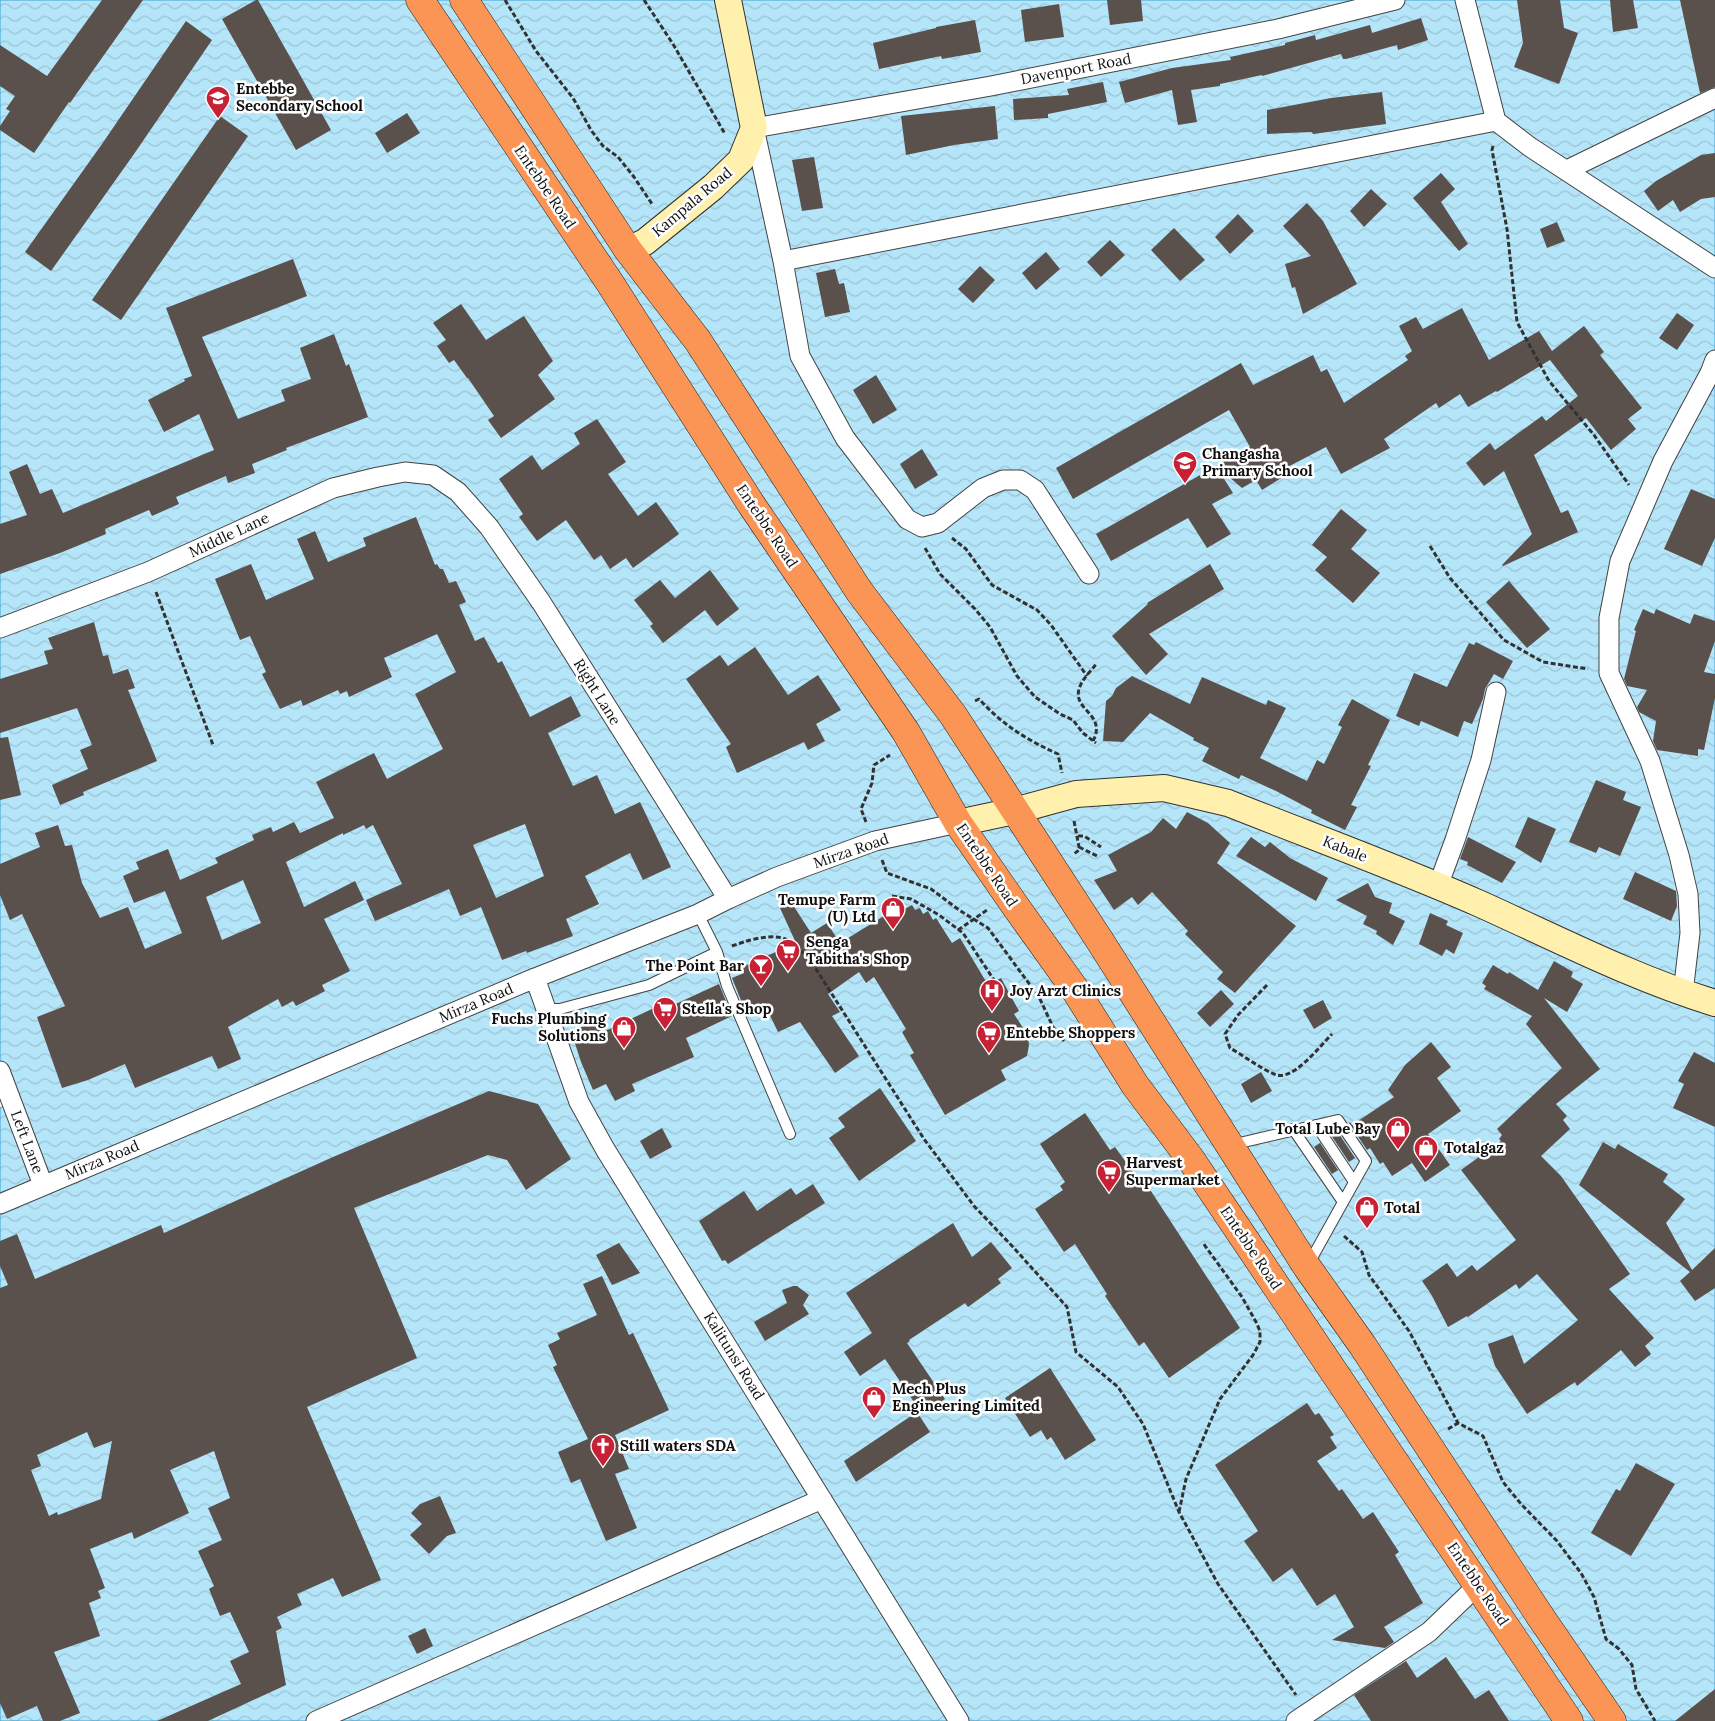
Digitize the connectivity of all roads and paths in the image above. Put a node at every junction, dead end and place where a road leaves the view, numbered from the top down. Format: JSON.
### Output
{"nodes":[{"id":1,"x":420,"y":0,"type":"edge"},
{"id":2,"x":464,"y":0,"type":"edge"},
{"id":3,"x":505,"y":0,"type":"edge"},
{"id":4,"x":644,"y":0,"type":"edge"},
{"id":5,"x":728,"y":0,"type":"edge"},
{"id":6,"x":1395,"y":0,"type":"edge"},
{"id":7,"x":1465,"y":0,"type":"edge"},
{"id":8,"x":1715,"y":98,"type":"edge"},
{"id":9,"x":1496,"y":121,"type":"junction"},
{"id":10,"x":754,"y":128,"type":"junction"},
{"id":11,"x":741,"y":160,"type":"junction"},
{"id":12,"x":1567,"y":170,"type":"junction"},
{"id":13,"x":666,"y":225,"type":"junction"},
{"id":14,"x":628,"y":250,"type":"junction"},
{"id":15,"x":783,"y":261,"type":"junction"},
{"id":16,"x":1715,"y":268,"type":"edge"},
{"id":17,"x":1713,"y":367,"type":"edge"},
{"id":18,"x":458,"y":492,"type":"joint"},
{"id":19,"x":1644,"y":506,"type":"junction"},
{"id":20,"x":938,"y":523,"type":"junction"},
{"id":21,"x":916,"y":524,"type":"junction"},
{"id":22,"x":1430,"y":546,"type":"dead end"},
{"id":23,"x":148,"y":572,"type":"junction"},
{"id":24,"x":1089,"y":574,"type":"dead end"},
{"id":25,"x":0,"y":628,"type":"edge"},
{"id":26,"x":1097,"y":663,"type":"dead end"},
{"id":27,"x":1609,"y":673,"type":"junction"},
{"id":28,"x":1086,"y":676,"type":"junction"},
{"id":29,"x":1496,"y":692,"type":"dead end"},
{"id":30,"x":213,"y":745,"type":"dead end"},
{"id":31,"x":1014,"y":811,"type":"junction"},
{"id":32,"x":958,"y":823,"type":"junction"},
{"id":33,"x":1078,"y":836,"type":"dead end"},
{"id":34,"x":1101,"y":847,"type":"dead end"},
{"id":35,"x":1081,"y":848,"type":"dead end"},
{"id":36,"x":1097,"y":856,"type":"dead end"},
{"id":37,"x":1438,"y":886,"type":"junction"},
{"id":38,"x":892,"y":896,"type":"dead end"},
{"id":39,"x":728,"y":899,"type":"junction"},
{"id":40,"x":698,"y":914,"type":"junction"},
{"id":41,"x":958,"y":930,"type":"junction"},
{"id":42,"x":717,"y":952,"type":"junction"},
{"id":43,"x":535,"y":978,"type":"junction"},
{"id":44,"x":994,"y":980,"type":"dead end"},
{"id":45,"x":1267,"y":985,"type":"dead end"},
{"id":46,"x":1683,"y":993,"type":"junction"},
{"id":47,"x":1715,"y":1003,"type":"edge"},
{"id":48,"x":545,"y":1009,"type":"junction"},
{"id":49,"x":1332,"y":1034,"type":"dead end"},
{"id":50,"x":1064,"y":1041,"type":"dead end"},
{"id":51,"x":0,"y":1070,"type":"edge"},
{"id":52,"x":1316,"y":1125,"type":"junction"},
{"id":53,"x":1293,"y":1129,"type":"junction"},
{"id":54,"x":790,"y":1134,"type":"dead end"},
{"id":55,"x":1230,"y":1146,"type":"junction"},
{"id":56,"x":1354,"y":1182,"type":"junction"},
{"id":57,"x":43,"y":1185,"type":"junction"},
{"id":58,"x":1343,"y":1202,"type":"junction"},
{"id":59,"x":0,"y":1204,"type":"edge"},
{"id":60,"x":1340,"y":1232,"type":"dead end"},
{"id":61,"x":1203,"y":1243,"type":"dead end"},
{"id":62,"x":1307,"y":1267,"type":"junction"},
{"id":63,"x":822,"y":1499,"type":"junction"},
{"id":64,"x":1179,"y":1512,"type":"junction"},
{"id":65,"x":1478,"y":1585,"type":"junction"},
{"id":66,"x":1302,"y":1717,"type":"edge"},
{"id":67,"x":316,"y":1721,"type":"edge"},
{"id":68,"x":959,"y":1721,"type":"edge"},
{"id":69,"x":1569,"y":1721,"type":"edge"},
{"id":70,"x":1612,"y":1721,"type":"edge"},
{"id":71,"x":1655,"y":1721,"type":"edge"}],
"edges":[{"from":1,"to":32,"type":"highway","name":"Entebbe Road"},
{"from":2,"to":14,"type":"highway"},
{"from":3,"to":13,"type":"path"},
{"from":4,"to":11,"type":"path"},
{"from":5,"to":10,"type":"street"},
{"from":6,"to":10,"type":"street","name":"Davenport Road"},
{"from":7,"to":9,"type":"street"},
{"from":8,"to":12,"type":"street"},
{"from":9,"to":12,"type":"street"},
{"from":9,"to":15,"type":"street"},
{"from":9,"to":19,"type":"path"},
{"from":10,"to":11,"type":"street","name":"Kampala Road"},
{"from":10,"to":15,"type":"street"},
{"from":11,"to":13,"type":"street","name":"Kampala Road"},
{"from":12,"to":16,"type":"street"},
{"from":13,"to":14,"type":"street","name":"Kampala Road"},
{"from":14,"to":31,"type":"highway"},
{"from":15,"to":21,"type":"street"},
{"from":17,"to":19,"type":"street"},
{"from":18,"to":23,"type":"street","name":"Middle Lane"},
{"from":18,"to":39,"type":"street","name":"Right Lane"},
{"from":19,"to":27,"type":"street"},
{"from":20,"to":21,"type":"street"},
{"from":20,"to":24,"type":"street"},
{"from":20,"to":28,"type":"path"},
{"from":21,"to":28,"type":"path"},
{"from":22,"to":27,"type":"path"},
{"from":23,"to":25,"type":"street","name":"Middle Lane"},
{"from":23,"to":30,"type":"path"},
{"from":26,"to":28,"type":"path"},
{"from":27,"to":46,"type":"street"},
{"from":29,"to":37,"type":"street"},
{"from":31,"to":32,"type":"street","name":"Kabale"},
{"from":31,"to":37,"type":"street","name":"Kabale"},
{"from":31,"to":55,"type":"highway"},
{"from":32,"to":39,"type":"street","name":"Mirza Road"},
{"from":32,"to":65,"type":"highway","name":"Entebbe Road"},
{"from":33,"to":34,"type":"path"},
{"from":35,"to":36,"type":"path"},
{"from":37,"to":46,"type":"street","name":"Kabale"},
{"from":38,"to":41,"type":"path"},
{"from":39,"to":40,"type":"street","name":"Mirza Road"},
{"from":40,"to":42,"type":"lane"},
{"from":40,"to":43,"type":"street","name":"Mirza Road"},
{"from":41,"to":44,"type":"path"},
{"from":41,"to":50,"type":"path"},
{"from":42,"to":48,"type":"lane"},
{"from":42,"to":54,"type":"lane"},
{"from":42,"to":64,"type":"path"},
{"from":43,"to":48,"type":"street","name":"Kalitunsi Road"},
{"from":43,"to":57,"type":"street","name":"Mirza Road"},
{"from":45,"to":49,"type":"path"},
{"from":46,"to":47,"type":"street","name":"Kabale"},
{"from":48,"to":63,"type":"street","name":"Kalitunsi Road"},
{"from":51,"to":57,"type":"street","name":"Left Lane"},
{"from":52,"to":53,"type":"lane"},
{"from":52,"to":56,"type":"lane"},
{"from":52,"to":56,"type":"lane"},
{"from":53,"to":55,"type":"lane"},
{"from":53,"to":58,"type":"lane"},
{"from":55,"to":62,"type":"highway"},
{"from":56,"to":58,"type":"lane"},
{"from":57,"to":59,"type":"street","name":"Mirza Road"},
{"from":58,"to":62,"type":"lane"},
{"from":60,"to":71,"type":"path"},
{"from":61,"to":64,"type":"path"},
{"from":62,"to":70,"type":"highway"},
{"from":63,"to":67,"type":"street"},
{"from":63,"to":68,"type":"street","name":"Kalitunsi Road"},
{"from":64,"to":66,"type":"path"},
{"from":65,"to":66,"type":"street"},
{"from":65,"to":69,"type":"highway","name":"Entebbe Road"}]}
